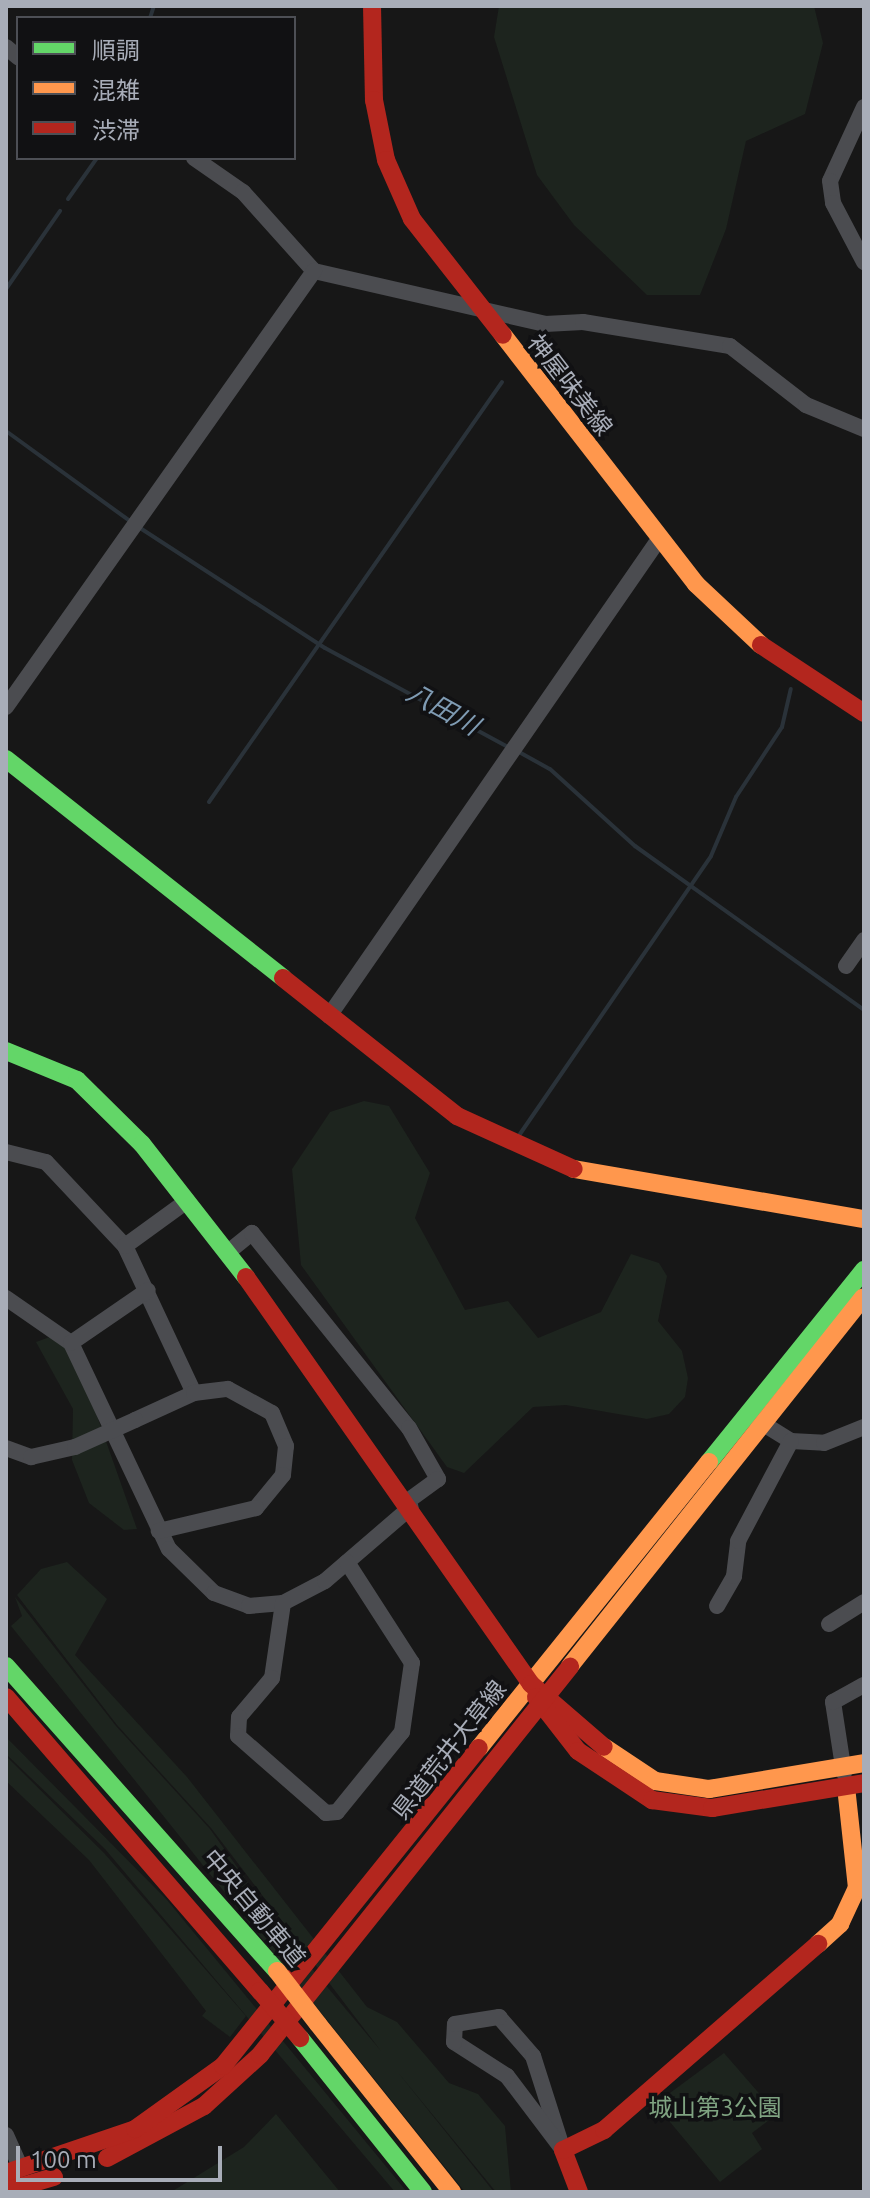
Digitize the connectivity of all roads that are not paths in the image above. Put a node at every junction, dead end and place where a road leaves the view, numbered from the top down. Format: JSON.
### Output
{"nodes":[{"id":1,"x":372,"y":6,"type":"edge"},
{"id":2,"x":864,"y":107,"type":"edge"},
{"id":3,"x":197,"y":160,"type":"edge"},
{"id":4,"x":864,"y":262,"type":"edge"},
{"id":5,"x":314,"y":271,"type":"junction"},
{"id":6,"x":480,"y":310,"type":"junction"},
{"id":7,"x":864,"y":429,"type":"edge"},
{"id":8,"x":659,"y":539,"type":"junction"},
{"id":9,"x":6,"y":707,"type":"edge"},
{"id":10,"x":864,"y":713,"type":"edge"},
{"id":11,"x":6,"y":759,"type":"edge"},
{"id":12,"x":864,"y":940,"type":"edge"},
{"id":13,"x":846,"y":966,"type":"dead end"},
{"id":14,"x":329,"y":1016,"type":"junction"},
{"id":15,"x":6,"y":1051,"type":"edge"},
{"id":16,"x":6,"y":1152,"type":"edge"},
{"id":17,"x":187,"y":1201,"type":"junction"},
{"id":18,"x":864,"y":1219,"type":"edge"},
{"id":19,"x":125,"y":1246,"type":"junction"},
{"id":20,"x":227,"y":1253,"type":"junction"},
{"id":21,"x":864,"y":1270,"type":"edge"},
{"id":22,"x":148,"y":1290,"type":"junction"},
{"id":23,"x":864,"y":1296,"type":"edge"},
{"id":24,"x":7,"y":1300,"type":"edge"},
{"id":25,"x":71,"y":1343,"type":"junction"},
{"id":26,"x":194,"y":1393,"type":"junction"},
{"id":27,"x":757,"y":1420,"type":"junction"},
{"id":28,"x":864,"y":1427,"type":"edge"},
{"id":29,"x":791,"y":1441,"type":"junction"},
{"id":30,"x":6,"y":1448,"type":"edge"},
{"id":31,"x":408,"y":1504,"type":"junction"},
{"id":32,"x":159,"y":1531,"type":"junction"},
{"id":33,"x":347,"y":1562,"type":"junction"},
{"id":34,"x":864,"y":1602,"type":"edge"},
{"id":35,"x":283,"y":1603,"type":"junction"},
{"id":36,"x":717,"y":1606,"type":"dead end"},
{"id":37,"x":829,"y":1624,"type":"dead end"},
{"id":38,"x":6,"y":1666,"type":"edge"},
{"id":39,"x":531,"y":1684,"type":"junction"},
{"id":40,"x":864,"y":1685,"type":"edge"},
{"id":41,"x":6,"y":1697,"type":"edge"},
{"id":42,"x":546,"y":1702,"type":"junction"},
{"id":43,"x":864,"y":1763,"type":"edge"},
{"id":44,"x":843,"y":1767,"type":"junction"},
{"id":45,"x":855,"y":1785,"type":"edge"},
{"id":46,"x":6,"y":2135,"type":"edge"},
{"id":47,"x":563,"y":2150,"type":"junction"},
{"id":48,"x":13,"y":2171,"type":"edge"},
{"id":49,"x":6,"y":2191,"type":"edge"},
{"id":50,"x":423,"y":2192,"type":"edge"},
{"id":51,"x":452,"y":2192,"type":"edge"},
{"id":52,"x":579,"y":2192,"type":"edge"}],
"edges":[{"from":1,"to":6,"type":"main road","name":"神屋味美線"},
{"from":2,"to":4,"type":"street"},
{"from":3,"to":5,"type":"street"},
{"from":5,"to":6,"type":"street"},
{"from":5,"to":9,"type":"street"},
{"from":6,"to":7,"type":"street"},
{"from":6,"to":8,"type":"main road","name":"神屋味美線"},
{"from":8,"to":10,"type":"main road","name":"神屋味美線"},
{"from":8,"to":14,"type":"street"},
{"from":11,"to":14,"type":"main road"},
{"from":12,"to":13,"type":"street"},
{"from":14,"to":18,"type":"main road"},
{"from":15,"to":17,"type":"main road"},
{"from":16,"to":19,"type":"street"},
{"from":17,"to":19,"type":"street"},
{"from":17,"to":20,"type":"main road"},
{"from":19,"to":22,"type":"street"},
{"from":20,"to":31,"type":"main road"},
{"from":20,"to":31,"type":"street"},
{"from":21,"to":27,"type":"main road","name":"県道荒井大草線"},
{"from":22,"to":25,"type":"street"},
{"from":22,"to":26,"type":"street"},
{"from":23,"to":27,"type":"main road","name":"県道荒井大草線"},
{"from":24,"to":25,"type":"street"},
{"from":25,"to":32,"type":"street"},
{"from":26,"to":30,"type":"street","bridge":true},
{"from":26,"to":32,"type":"street"},
{"from":27,"to":29,"type":"street"},
{"from":27,"to":39,"type":"main road","name":"県道荒井大草線"},
{"from":27,"to":42,"type":"main road","name":"県道荒井大草線"},
{"from":28,"to":29,"type":"street"},
{"from":29,"to":36,"type":"street"},
{"from":31,"to":33,"type":"street"},
{"from":31,"to":39,"type":"main road"},
{"from":32,"to":35,"type":"street"},
{"from":33,"to":35,"type":"street"},
{"from":33,"to":35,"type":"street"},
{"from":34,"to":37,"type":"street"},
{"from":38,"to":51,"type":"main road","name":"中央自動車道","bridge":true},
{"from":39,"to":42,"type":"main road"},
{"from":39,"to":48,"type":"main road","name":"県道荒井大草線"},
{"from":40,"to":44,"type":"street"},
{"from":41,"to":50,"type":"main road","name":"中央自動車道","bridge":true},
{"from":42,"to":44,"type":"main road"},
{"from":42,"to":45,"type":"main road"},
{"from":42,"to":49,"type":"main road","name":"県道荒井大草線"},
{"from":43,"to":44,"type":"main road"},
{"from":44,"to":45,"type":"street"},
{"from":45,"to":47,"type":"main road"},
{"from":46,"to":48,"type":"street"},
{"from":47,"to":47,"type":"street"},
{"from":47,"to":52,"type":"main road"}]}
